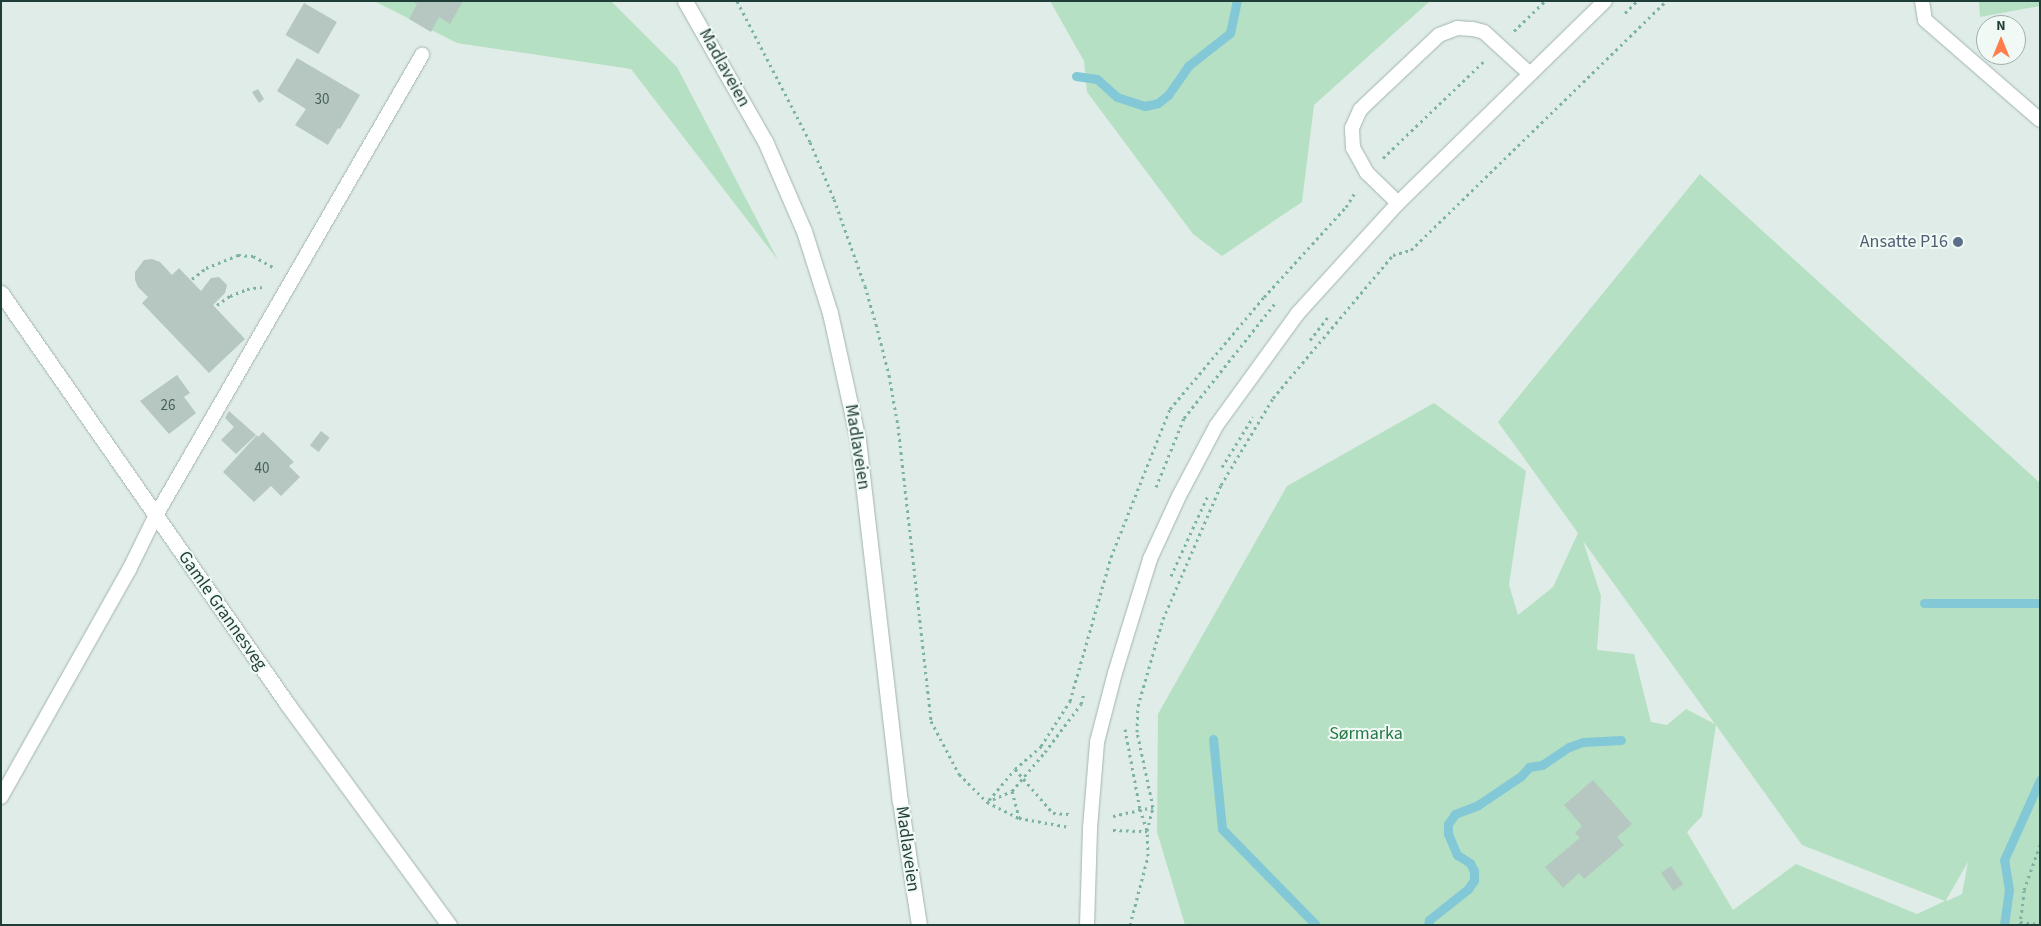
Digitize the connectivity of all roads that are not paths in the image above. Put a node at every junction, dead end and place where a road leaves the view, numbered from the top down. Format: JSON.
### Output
{"nodes":[{"id":1,"x":686,"y":1,"type":"edge"},
{"id":2,"x":1605,"y":1,"type":"edge"},
{"id":3,"x":1922,"y":1,"type":"edge"},
{"id":4,"x":422,"y":55,"type":"dead end"},
{"id":5,"x":1530,"y":74,"type":"junction"},
{"id":6,"x":2040,"y":120,"type":"edge"},
{"id":7,"x":1398,"y":203,"type":"junction"},
{"id":8,"x":1,"y":293,"type":"edge"},
{"id":9,"x":155,"y":517,"type":"junction"},
{"id":10,"x":1,"y":797,"type":"edge"},
{"id":11,"x":449,"y":925,"type":"edge"},
{"id":12,"x":919,"y":925,"type":"edge"},
{"id":13,"x":1087,"y":925,"type":"edge"}],
"edges":[{"from":1,"to":12,"type":"main road","name":"Madlaveien"},
{"from":2,"to":5,"type":"lane"},
{"from":3,"to":6,"type":"lane"},
{"from":4,"to":9,"type":"lane"},
{"from":5,"to":7,"type":"lane"},
{"from":5,"to":7,"type":"lane"},
{"from":7,"to":13,"type":"lane"},
{"from":8,"to":9,"type":"main road","name":"Gamle Grannesveg"},
{"from":9,"to":10,"type":"lane"},
{"from":9,"to":11,"type":"main road","name":"Gamle Grannesveg"}]}
